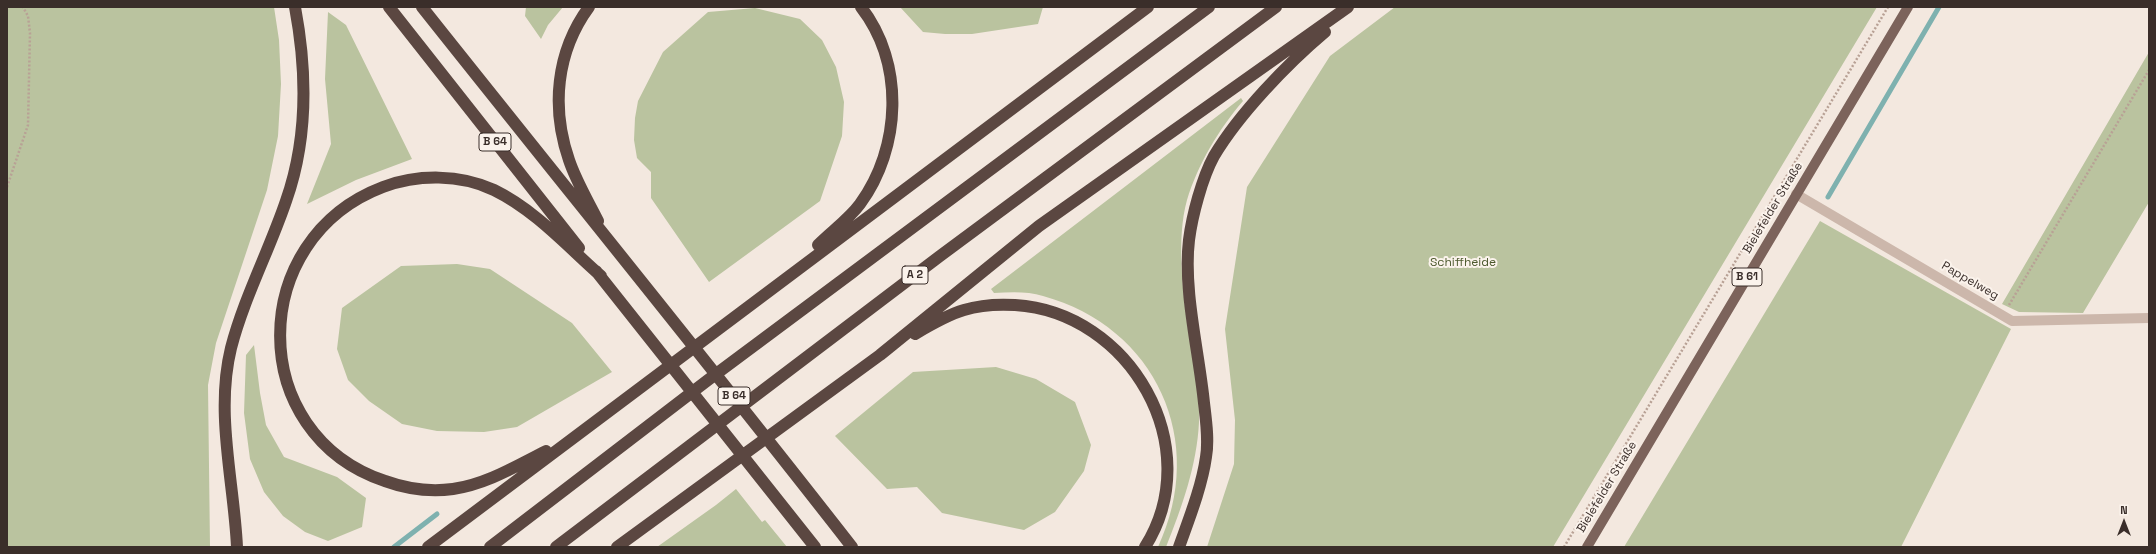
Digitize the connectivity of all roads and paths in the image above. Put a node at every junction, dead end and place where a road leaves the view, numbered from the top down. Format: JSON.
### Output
{"nodes":[{"id":1,"x":22,"y":7,"type":"edge"},
{"id":2,"x":295,"y":7,"type":"edge"},
{"id":3,"x":389,"y":7,"type":"edge"},
{"id":4,"x":422,"y":7,"type":"edge"},
{"id":5,"x":589,"y":7,"type":"edge"},
{"id":6,"x":861,"y":7,"type":"edge"},
{"id":7,"x":1148,"y":7,"type":"edge"},
{"id":8,"x":1209,"y":7,"type":"edge"},
{"id":9,"x":1276,"y":7,"type":"edge"},
{"id":10,"x":1348,"y":7,"type":"edge"},
{"id":11,"x":1354,"y":7,"type":"edge"},
{"id":12,"x":1888,"y":7,"type":"edge"},
{"id":13,"x":1908,"y":7,"type":"edge"},
{"id":14,"x":2149,"y":70,"type":"edge"},
{"id":15,"x":7,"y":187,"type":"edge"},
{"id":16,"x":1796,"y":194,"type":"junction"},
{"id":17,"x":607,"y":240,"type":"junction"},
{"id":18,"x":601,"y":276,"type":"junction"},
{"id":19,"x":784,"y":278,"type":"junction"},
{"id":20,"x":2008,"y":307,"type":"dead end"},
{"id":21,"x":2149,"y":318,"type":"edge"},
{"id":22,"x":880,"y":355,"type":"junction"},
{"id":23,"x":578,"y":434,"type":"junction"},
{"id":24,"x":671,"y":507,"type":"junction"},
{"id":25,"x":852,"y":546,"type":"edge"},
{"id":26,"x":237,"y":547,"type":"edge"},
{"id":27,"x":428,"y":547,"type":"edge"},
{"id":28,"x":490,"y":547,"type":"edge"},
{"id":29,"x":556,"y":547,"type":"edge"},
{"id":30,"x":617,"y":547,"type":"edge"},
{"id":31,"x":628,"y":547,"type":"edge"},
{"id":32,"x":814,"y":547,"type":"edge"},
{"id":33,"x":1145,"y":547,"type":"edge"},
{"id":34,"x":1179,"y":547,"type":"edge"},
{"id":35,"x":1564,"y":547,"type":"edge"},
{"id":36,"x":1587,"y":547,"type":"edge"}],
"edges":[{"from":1,"to":15,"type":"path"},
{"from":2,"to":26,"type":"highway"},
{"from":3,"to":18,"type":"highway","number":"B 64"},
{"from":4,"to":17,"type":"highway","number":"B 64"},
{"from":5,"to":17,"type":"highway"},
{"from":6,"to":19,"type":"highway"},
{"from":7,"to":19,"type":"highway"},
{"from":8,"to":28,"type":"highway"},
{"from":9,"to":29,"type":"highway","number":"A 2"},
{"from":10,"to":22,"type":"highway"},
{"from":11,"to":34,"type":"highway"},
{"from":12,"to":35,"type":"path"},
{"from":13,"to":16,"type":"main road","name":"Bielefelder Straße","number":"B 61"},
{"from":14,"to":20,"type":"path"},
{"from":16,"to":21,"type":"street","name":"Pappelweg"},
{"from":16,"to":36,"type":"main road","name":"Bielefelder Straße","number":"B 61"},
{"from":17,"to":25,"type":"highway","number":"B 64"},
{"from":18,"to":23,"type":"highway"},
{"from":18,"to":32,"type":"highway","number":"B 64"},
{"from":19,"to":23,"type":"highway"},
{"from":22,"to":24,"type":"highway"},
{"from":22,"to":33,"type":"highway"},
{"from":23,"to":27,"type":"highway"},
{"from":24,"to":30,"type":"highway"},
{"from":24,"to":31,"type":"highway"}]}
